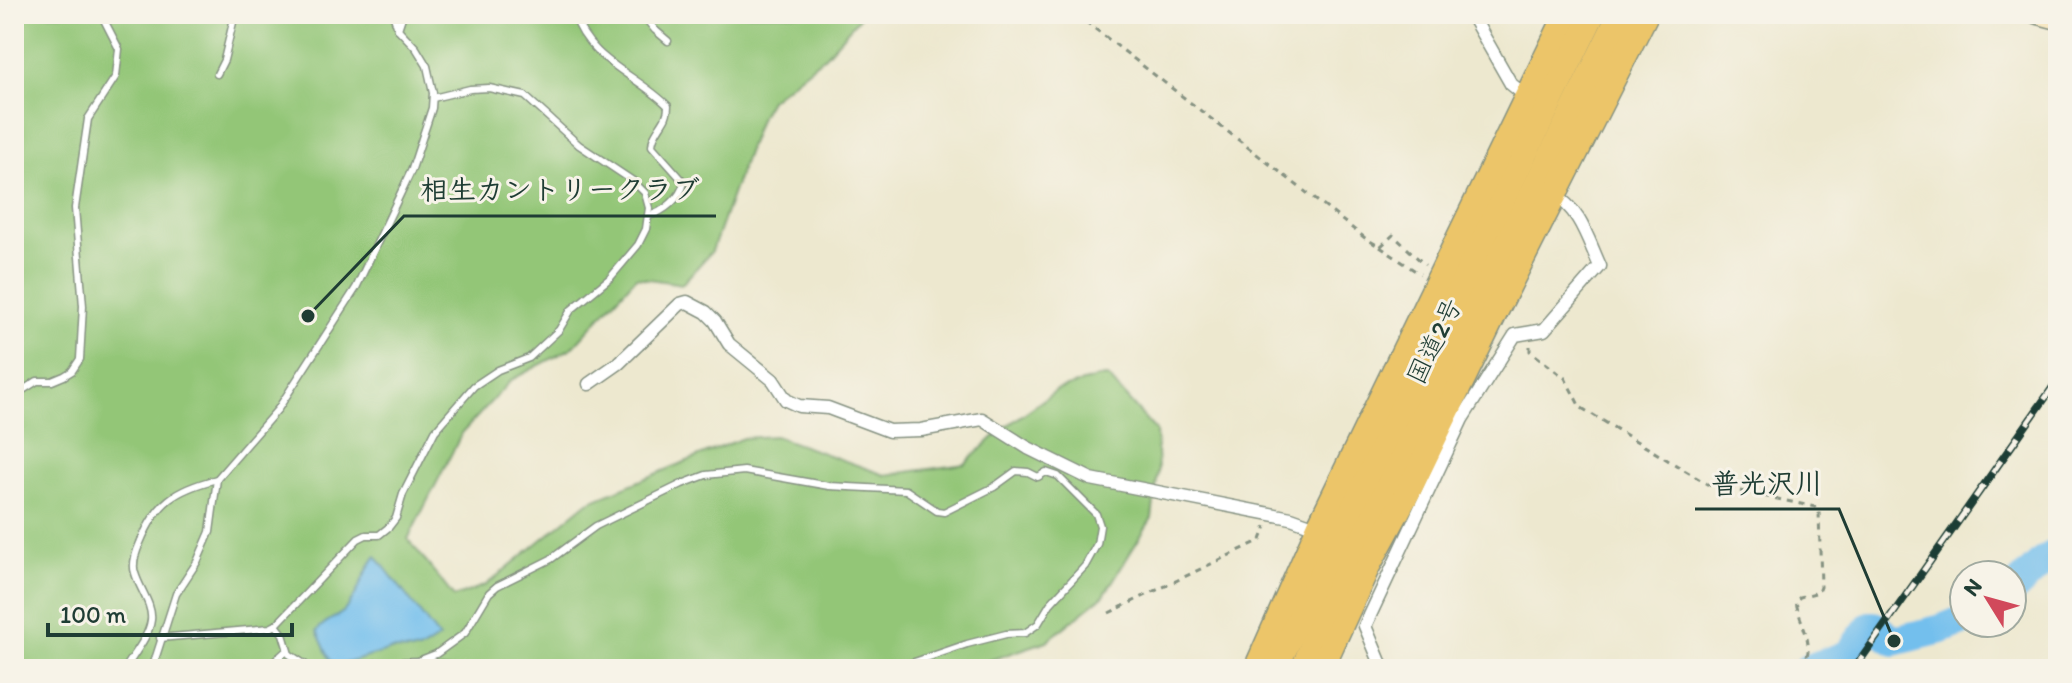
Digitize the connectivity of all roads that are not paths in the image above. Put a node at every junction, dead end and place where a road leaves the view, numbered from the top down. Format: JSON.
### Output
{"nodes":[{"id":1,"x":101,"y":14,"type":"edge"},
{"id":2,"x":235,"y":14,"type":"edge"},
{"id":3,"x":393,"y":14,"type":"edge"},
{"id":4,"x":403,"y":14,"type":"edge"},
{"id":5,"x":574,"y":14,"type":"edge"},
{"id":6,"x":642,"y":14,"type":"edge"},
{"id":7,"x":1471,"y":14,"type":"edge"},
{"id":8,"x":1567,"y":14,"type":"edge"},
{"id":9,"x":1593,"y":14,"type":"edge"},
{"id":10,"x":1620,"y":14,"type":"edge"},
{"id":11,"x":1646,"y":14,"type":"edge"},
{"id":12,"x":2035,"y":14,"type":"edge"},
{"id":13,"x":2058,"y":20,"type":"edge"},
{"id":14,"x":398,"y":29,"type":"junction"},
{"id":15,"x":668,"y":41,"type":"dead end"},
{"id":16,"x":217,"y":74,"type":"dead end"},
{"id":17,"x":1527,"y":97,"type":"junction"},
{"id":18,"x":433,"y":98,"type":"junction"},
{"id":19,"x":1538,"y":178,"type":"junction"},
{"id":20,"x":648,"y":216,"type":"junction"},
{"id":21,"x":589,"y":384,"type":"dead end"},
{"id":22,"x":14,"y":391,"type":"edge"},
{"id":23,"x":1426,"y":476,"type":"junction"},
{"id":24,"x":217,"y":479,"type":"junction"},
{"id":25,"x":1319,"y":528,"type":"junction"},
{"id":26,"x":276,"y":625,"type":"junction"},
{"id":27,"x":160,"y":638,"type":"junction"},
{"id":28,"x":287,"y":650,"type":"junction"},
{"id":29,"x":125,"y":669,"type":"edge"},
{"id":30,"x":152,"y":669,"type":"edge"},
{"id":31,"x":266,"y":669,"type":"edge"},
{"id":32,"x":312,"y":669,"type":"edge"},
{"id":33,"x":361,"y":669,"type":"edge"},
{"id":34,"x":894,"y":669,"type":"edge"},
{"id":35,"x":1256,"y":669,"type":"edge"},
{"id":36,"x":1275,"y":669,"type":"edge"},
{"id":37,"x":1303,"y":669,"type":"edge"},
{"id":38,"x":1321,"y":669,"type":"edge"},
{"id":39,"x":1383,"y":669,"type":"edge"}],
"edges":[{"from":1,"to":22,"type":"lane"},
{"from":2,"to":16,"type":"lane"},
{"from":3,"to":14,"type":"lane"},
{"from":4,"to":14,"type":"lane"},
{"from":5,"to":20,"type":"lane"},
{"from":6,"to":15,"type":"lane"},
{"from":7,"to":17,"type":"street"},
{"from":8,"to":17,"type":"highway"},
{"from":9,"to":19,"type":"highway","name":"国道2号"},
{"from":10,"to":19,"type":"highway","name":"国道2号"},
{"from":11,"to":19,"type":"highway"},
{"from":12,"to":13,"type":"main road"},
{"from":14,"to":18,"type":"lane"},
{"from":17,"to":25,"type":"highway"},
{"from":18,"to":20,"type":"lane"},
{"from":18,"to":24,"type":"lane"},
{"from":19,"to":23,"type":"highway"},
{"from":19,"to":23,"type":"street"},
{"from":19,"to":36,"type":"highway","name":"国道2号"},
{"from":19,"to":37,"type":"highway","name":"国道2号"},
{"from":20,"to":26,"type":"lane"},
{"from":21,"to":25,"type":"street"},
{"from":23,"to":38,"type":"highway"},
{"from":23,"to":39,"type":"street"},
{"from":24,"to":27,"type":"lane"},
{"from":24,"to":29,"type":"lane"},
{"from":25,"to":35,"type":"highway"},
{"from":26,"to":27,"type":"lane"},
{"from":26,"to":28,"type":"lane"},
{"from":27,"to":30,"type":"lane"},
{"from":28,"to":31,"type":"lane"},
{"from":28,"to":32,"type":"lane"},
{"from":33,"to":34,"type":"lane"}]}
